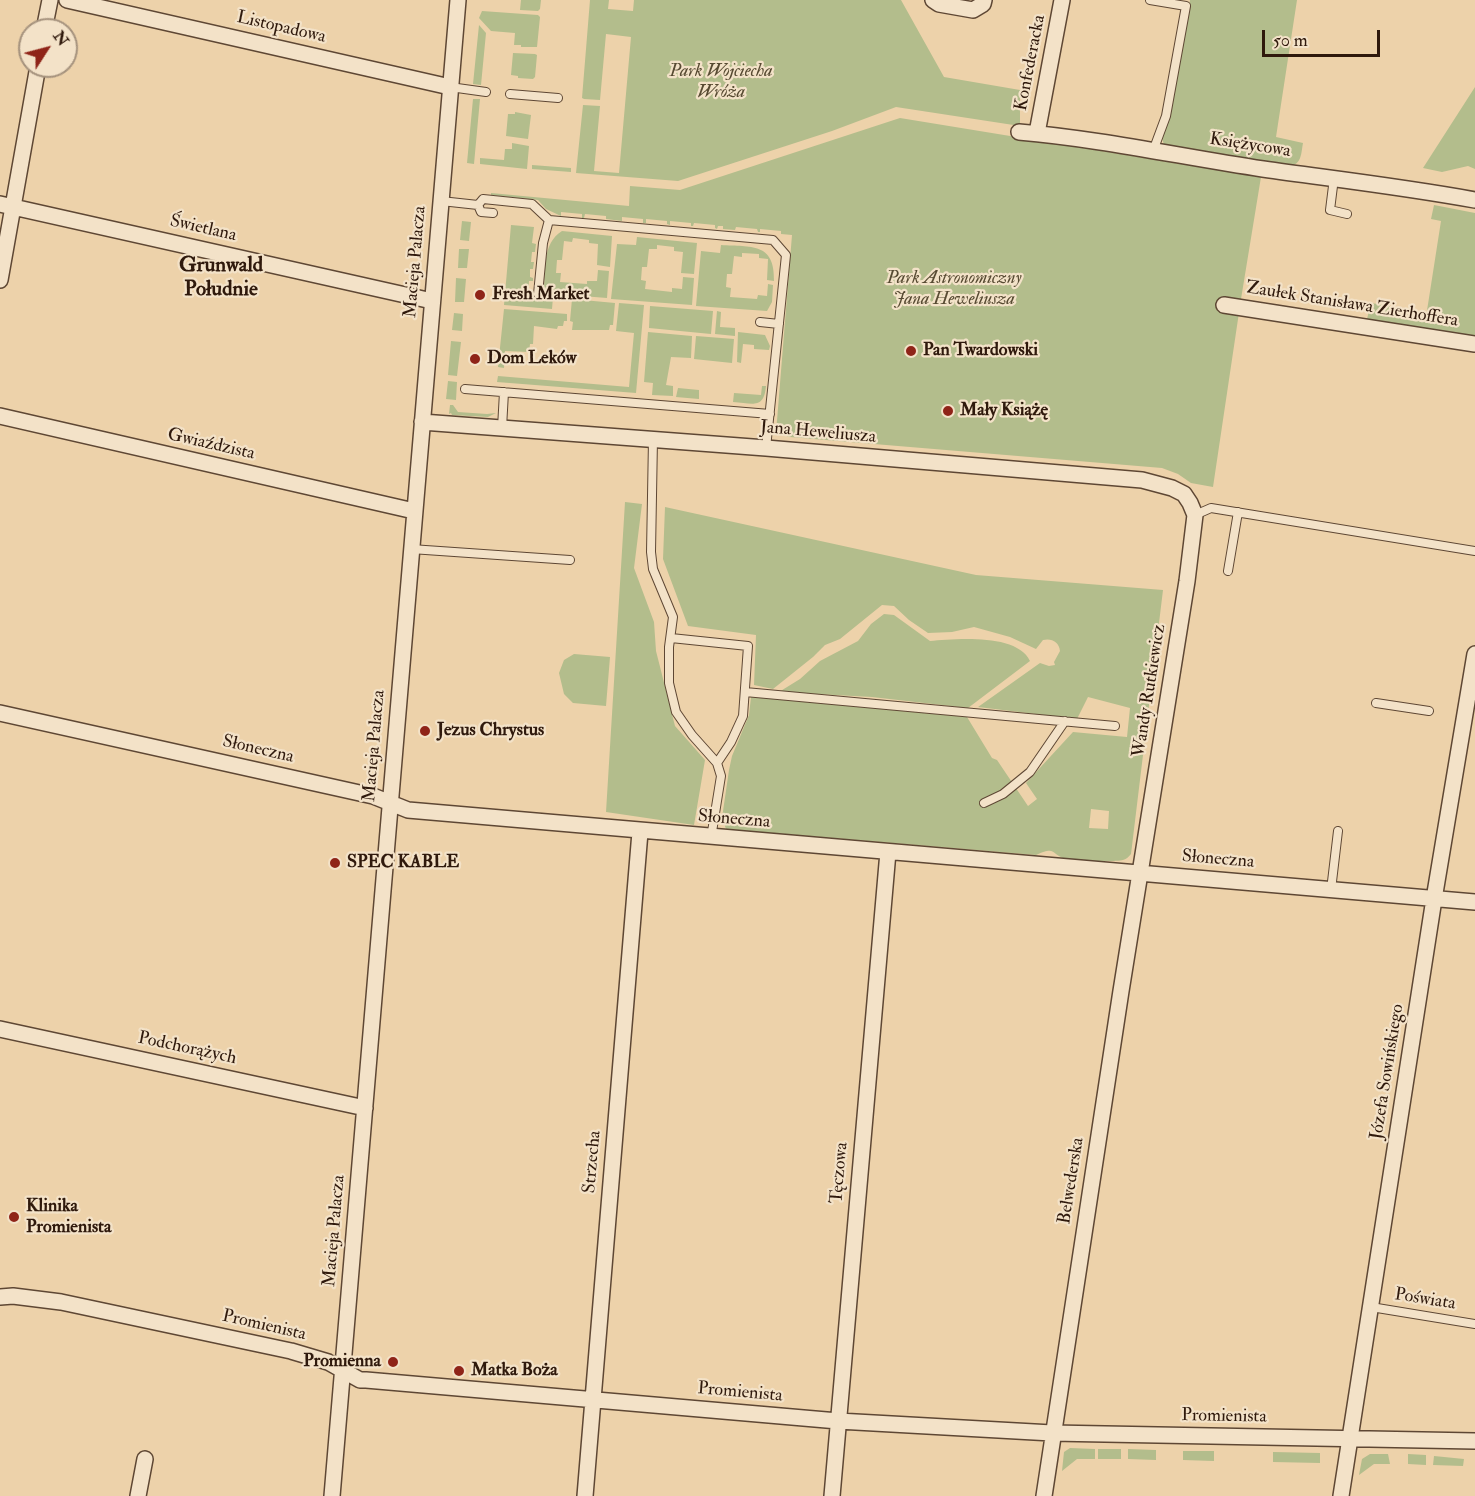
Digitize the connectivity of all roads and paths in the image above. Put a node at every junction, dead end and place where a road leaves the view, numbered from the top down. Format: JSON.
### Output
{"nodes":[{"id":1,"x":50,"y":0,"type":"edge"},
{"id":2,"x":67,"y":0,"type":"edge"},
{"id":3,"x":458,"y":0,"type":"edge"},
{"id":4,"x":933,"y":0,"type":"edge"},
{"id":5,"x":984,"y":0,"type":"edge"},
{"id":6,"x":1062,"y":0,"type":"edge"},
{"id":7,"x":1150,"y":0,"type":"edge"},
{"id":8,"x":46,"y":18,"type":"edge"},
{"id":9,"x":35,"y":78,"type":"edge"},
{"id":10,"x":450,"y":87,"type":"junction"},
{"id":11,"x":486,"y":92,"type":"dead end"},
{"id":12,"x":510,"y":94,"type":"dead end"},
{"id":13,"x":558,"y":98,"type":"dead end"},
{"id":14,"x":1019,"y":132,"type":"dead end"},
{"id":15,"x":1037,"y":134,"type":"junction"},
{"id":16,"x":1153,"y":151,"type":"junction"},
{"id":17,"x":1334,"y":178,"type":"junction"},
{"id":18,"x":1475,"y":200,"type":"edge"},
{"id":19,"x":441,"y":201,"type":"junction"},
{"id":20,"x":6,"y":205,"type":"edge"},
{"id":21,"x":478,"y":205,"type":"junction"},
{"id":22,"x":493,"y":213,"type":"dead end"},
{"id":23,"x":1347,"y":214,"type":"dead end"},
{"id":24,"x":549,"y":220,"type":"junction"},
{"id":25,"x":0,"y":280,"type":"edge"},
{"id":26,"x":538,"y":294,"type":"dead end"},
{"id":27,"x":432,"y":301,"type":"junction"},
{"id":28,"x":1224,"y":305,"type":"dead end"},
{"id":29,"x":760,"y":322,"type":"dead end"},
{"id":30,"x":779,"y":324,"type":"junction"},
{"id":31,"x":1475,"y":344,"type":"edge"},
{"id":32,"x":465,"y":389,"type":"dead end"},
{"id":33,"x":504,"y":392,"type":"junction"},
{"id":34,"x":771,"y":414,"type":"junction"},
{"id":35,"x":0,"y":416,"type":"edge"},
{"id":36,"x":422,"y":422,"type":"junction"},
{"id":37,"x":502,"y":428,"type":"junction"},
{"id":38,"x":653,"y":439,"type":"junction"},
{"id":39,"x":766,"y":448,"type":"junction"},
{"id":40,"x":414,"y":511,"type":"junction"},
{"id":41,"x":1238,"y":512,"type":"junction"},
{"id":42,"x":1195,"y":515,"type":"junction"},
{"id":43,"x":411,"y":549,"type":"junction"},
{"id":44,"x":1475,"y":551,"type":"edge"},
{"id":45,"x":570,"y":560,"type":"dead end"},
{"id":46,"x":1228,"y":571,"type":"dead end"},
{"id":47,"x":671,"y":638,"type":"junction"},
{"id":48,"x":1475,"y":654,"type":"edge"},
{"id":49,"x":746,"y":692,"type":"junction"},
{"id":50,"x":1376,"y":702,"type":"dead end"},
{"id":51,"x":1429,"y":711,"type":"dead end"},
{"id":52,"x":0,"y":713,"type":"edge"},
{"id":53,"x":1065,"y":721,"type":"junction"},
{"id":54,"x":1115,"y":726,"type":"dead end"},
{"id":55,"x":717,"y":763,"type":"junction"},
{"id":56,"x":390,"y":802,"type":"junction"},
{"id":57,"x":984,"y":803,"type":"dead end"},
{"id":58,"x":1338,"y":831,"type":"dead end"},
{"id":59,"x":640,"y":832,"type":"junction"},
{"id":60,"x":711,"y":838,"type":"junction"},
{"id":61,"x":888,"y":852,"type":"junction"},
{"id":62,"x":1141,"y":872,"type":"junction"},
{"id":63,"x":1331,"y":890,"type":"junction"},
{"id":64,"x":1434,"y":899,"type":"junction"},
{"id":65,"x":1475,"y":902,"type":"edge"},
{"id":66,"x":0,"y":1029,"type":"edge"},
{"id":67,"x":365,"y":1108,"type":"junction"},
{"id":68,"x":4,"y":1294,"type":"edge"},
{"id":69,"x":1371,"y":1307,"type":"junction"},
{"id":70,"x":1475,"y":1324,"type":"edge"},
{"id":71,"x":343,"y":1371,"type":"junction"},
{"id":72,"x":593,"y":1400,"type":"junction"},
{"id":73,"x":838,"y":1421,"type":"junction"},
{"id":74,"x":1052,"y":1433,"type":"junction"},
{"id":75,"x":1350,"y":1439,"type":"junction"},
{"id":76,"x":1475,"y":1441,"type":"edge"},
{"id":77,"x":145,"y":1459,"type":"dead end"},
{"id":78,"x":138,"y":1496,"type":"edge"},
{"id":79,"x":332,"y":1496,"type":"edge"},
{"id":80,"x":585,"y":1496,"type":"edge"},
{"id":81,"x":832,"y":1496,"type":"edge"},
{"id":82,"x":1044,"y":1496,"type":"edge"},
{"id":83,"x":1341,"y":1496,"type":"edge"}],
"edges":[{"from":1,"to":8,"type":"street"},
{"from":2,"to":10,"type":"street","name":"Listopadowa"},
{"from":3,"to":10,"type":"street","name":"Macieja Palacza"},
{"from":4,"to":5,"type":"street"},
{"from":6,"to":15,"type":"street","name":"Konfederacka"},
{"from":7,"to":16,"type":"lane"},
{"from":9,"to":20,"type":"street"},
{"from":10,"to":11,"type":"lane"},
{"from":10,"to":19,"type":"street","name":"Macieja Palacza"},
{"from":12,"to":13,"type":"lane"},
{"from":14,"to":15,"type":"street","name":"Księżycowa"},
{"from":15,"to":16,"type":"street","name":"Księżycowa"},
{"from":16,"to":17,"type":"street","name":"Księżycowa"},
{"from":17,"to":18,"type":"street","name":"Księżycowa"},
{"from":17,"to":23,"type":"lane"},
{"from":19,"to":21,"type":"lane"},
{"from":19,"to":27,"type":"street","name":"Macieja Palacza"},
{"from":20,"to":25,"type":"street"},
{"from":20,"to":27,"type":"street","name":"Świetlana"},
{"from":21,"to":22,"type":"lane"},
{"from":21,"to":24,"type":"lane"},
{"from":24,"to":26,"type":"lane"},
{"from":24,"to":30,"type":"lane"},
{"from":27,"to":36,"type":"street","name":"Macieja Palacza"},
{"from":28,"to":31,"type":"street","name":"Zaułek Stanisława Zierhoffera"},
{"from":29,"to":30,"type":"lane"},
{"from":30,"to":34,"type":"lane"},
{"from":32,"to":33,"type":"lane"},
{"from":33,"to":34,"type":"lane"},
{"from":33,"to":37,"type":"lane"},
{"from":34,"to":39,"type":"lane"},
{"from":35,"to":40,"type":"street","name":"Gwiaździsta"},
{"from":36,"to":37,"type":"street","name":"Jana Heweliusza"},
{"from":36,"to":40,"type":"street","name":"Macieja Palacza"},
{"from":37,"to":38,"type":"street","name":"Jana Heweliusza"},
{"from":38,"to":39,"type":"street","name":"Jana Heweliusza"},
{"from":38,"to":47,"type":"lane"},
{"from":39,"to":42,"type":"street","name":"Jana Heweliusza"},
{"from":40,"to":43,"type":"street","name":"Macieja Palacza"},
{"from":41,"to":42,"type":"lane"},
{"from":41,"to":44,"type":"lane"},
{"from":41,"to":46,"type":"lane"},
{"from":42,"to":62,"type":"street","name":"Wandy Rutkiewicz"},
{"from":43,"to":45,"type":"lane"},
{"from":43,"to":56,"type":"street","name":"Macieja Palacza"},
{"from":47,"to":49,"type":"lane"},
{"from":47,"to":55,"type":"lane"},
{"from":48,"to":64,"type":"street","name":"Józefa Sowińskiego"},
{"from":49,"to":53,"type":"lane"},
{"from":49,"to":55,"type":"lane"},
{"from":50,"to":51,"type":"lane"},
{"from":52,"to":56,"type":"street","name":"Słoneczna"},
{"from":53,"to":54,"type":"lane"},
{"from":53,"to":57,"type":"lane"},
{"from":55,"to":60,"type":"lane"},
{"from":56,"to":59,"type":"street","name":"Słoneczna"},
{"from":56,"to":67,"type":"street","name":"Macieja Palacza"},
{"from":58,"to":63,"type":"lane"},
{"from":59,"to":60,"type":"street","name":"Słoneczna"},
{"from":59,"to":72,"type":"street","name":"Strzecha"},
{"from":60,"to":61,"type":"street","name":"Słoneczna"},
{"from":61,"to":62,"type":"street","name":"Słoneczna"},
{"from":61,"to":73,"type":"street","name":"Tęczowa"},
{"from":62,"to":63,"type":"street","name":"Słoneczna"},
{"from":62,"to":74,"type":"street","name":"Belwederska"},
{"from":63,"to":64,"type":"street","name":"Słoneczna"},
{"from":64,"to":65,"type":"street","name":"Słoneczna"},
{"from":64,"to":69,"type":"street","name":"Józefa Sowińskiego"},
{"from":66,"to":67,"type":"street","name":"Podchorążych"},
{"from":67,"to":71,"type":"street","name":"Macieja Palacza"},
{"from":68,"to":71,"type":"street","name":"Promienista"},
{"from":69,"to":70,"type":"lane","name":"Poświata"},
{"from":69,"to":75,"type":"street","name":"Józefa Sowińskiego"},
{"from":71,"to":72,"type":"street","name":"Promienista"},
{"from":71,"to":79,"type":"street","name":"Macieja Palacza"},
{"from":72,"to":73,"type":"street","name":"Promienista"},
{"from":72,"to":80,"type":"street","name":"Strzecha"},
{"from":73,"to":74,"type":"street","name":"Promienista"},
{"from":73,"to":81,"type":"street","name":"Tęczowa"},
{"from":74,"to":75,"type":"street","name":"Promienista"},
{"from":74,"to":82,"type":"street","name":"Belwederska"},
{"from":75,"to":76,"type":"street","name":"Promienista"},
{"from":75,"to":83,"type":"street","name":"Józefa Sowińskiego"},
{"from":77,"to":78,"type":"street"}]}
